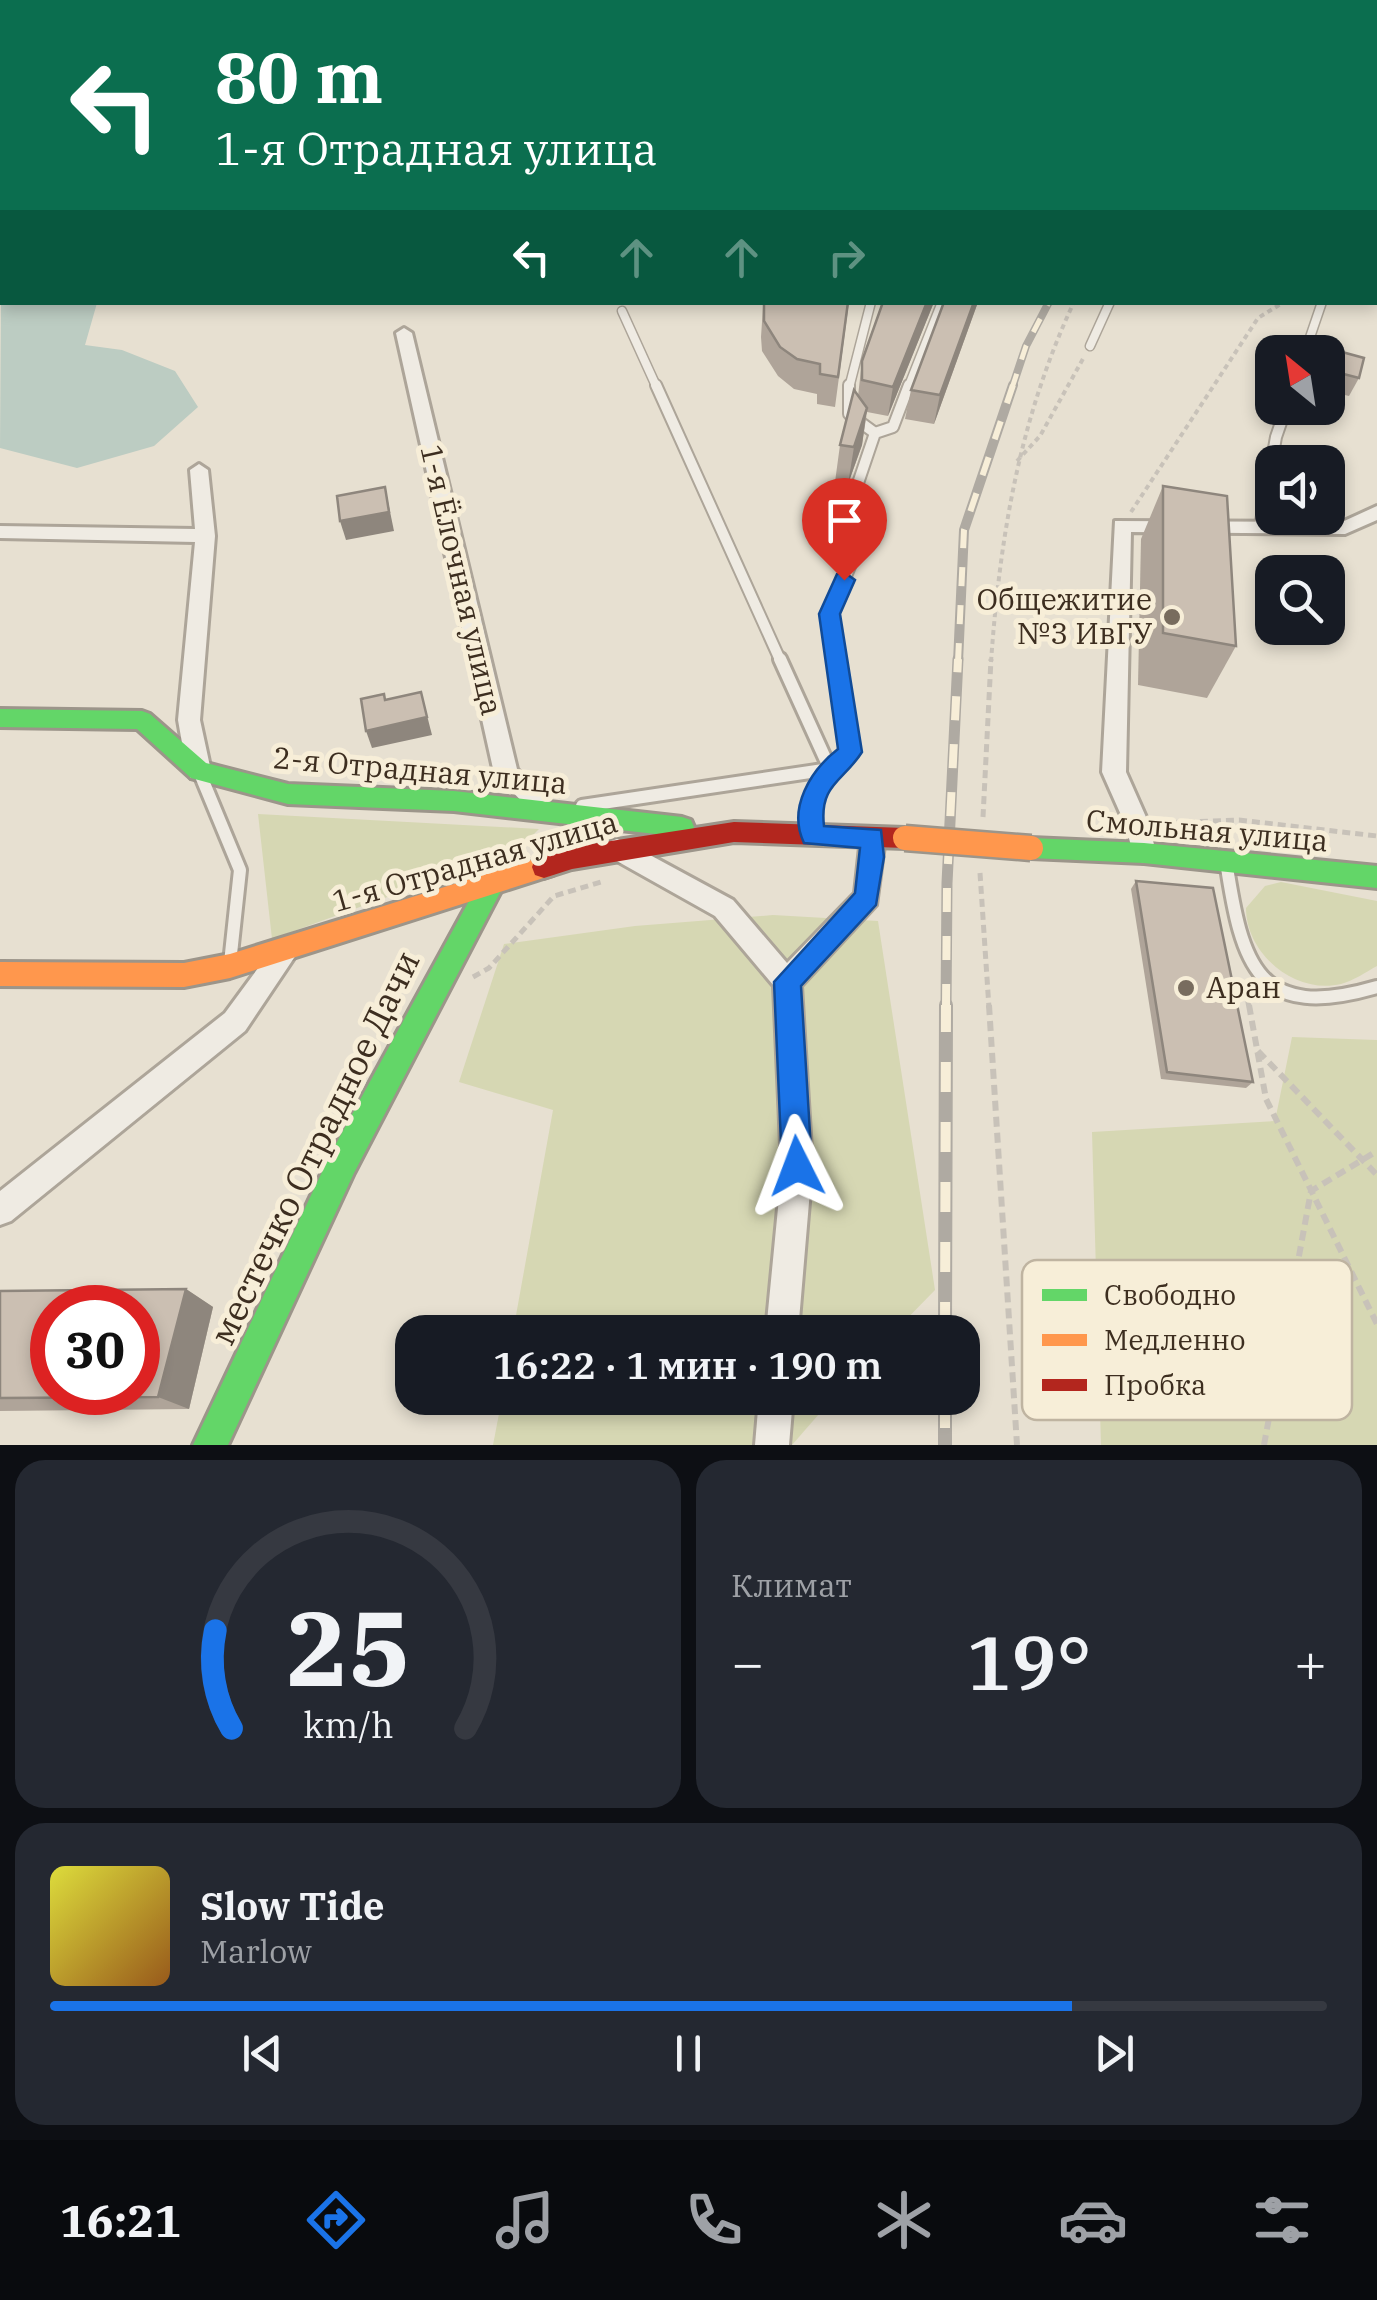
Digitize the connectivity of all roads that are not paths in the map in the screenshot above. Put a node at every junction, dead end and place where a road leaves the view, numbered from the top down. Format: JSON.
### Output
{"nodes":[{"id":1,"x":870,"y":305,"type":"edge"},
{"id":2,"x":941,"y":305,"type":"edge"},
{"id":3,"x":1109,"y":305,"type":"edge"},
{"id":4,"x":1321,"y":305,"type":"edge"},
{"id":5,"x":622,"y":311,"type":"dead end"},
{"id":6,"x":404,"y":333,"type":"dead end"},
{"id":7,"x":1311,"y":335,"type":"edge"},
{"id":8,"x":1090,"y":346,"type":"road end"},
{"id":9,"x":874,"y":433,"type":"junction"},
{"id":10,"x":199,"y":470,"type":"dead end"},
{"id":11,"x":1377,"y":512,"type":"edge"},
{"id":12,"x":1255,"y":527,"type":"edge"},
{"id":13,"x":1345,"y":528,"type":"edge"},
{"id":14,"x":0,"y":532,"type":"edge"},
{"id":15,"x":205,"y":536,"type":"junction"},
{"id":16,"x":0,"y":718,"type":"edge"},
{"id":17,"x":830,"y":768,"type":"junction"},
{"id":18,"x":199,"y":771,"type":"junction"},
{"id":19,"x":546,"y":811,"type":"junction"},
{"id":20,"x":734,"y":832,"type":"junction"},
{"id":21,"x":812,"y":836,"type":"junction"},
{"id":22,"x":873,"y":838,"type":"junction"},
{"id":23,"x":1032,"y":848,"type":"joint"},
{"id":24,"x":617,"y":849,"type":"junction"},
{"id":25,"x":1144,"y":853,"type":"junction"},
{"id":26,"x":1226,"y":861,"type":"junction"},
{"id":27,"x":1377,"y":877,"type":"edge"},
{"id":28,"x":490,"y":886,"type":"junction"},
{"id":29,"x":287,"y":949,"type":"junction"},
{"id":30,"x":230,"y":966,"type":"junction"},
{"id":31,"x":0,"y":974,"type":"edge"},
{"id":32,"x":787,"y":982,"type":"junction"},
{"id":33,"x":1377,"y":987,"type":"edge"},
{"id":34,"x":0,"y":1210,"type":"edge"},
{"id":35,"x":784,"y":1315,"type":"edge"},
{"id":36,"x":775,"y":1415,"type":"edge"},
{"id":37,"x":210,"y":1445,"type":"edge"},
{"id":38,"x":772,"y":1445,"type":"edge"}],
"edges":[{"from":1,"to":9,"type":"lane"},
{"from":2,"to":9,"type":"lane"},
{"from":3,"to":8,"type":"lane"},
{"from":4,"to":7,"type":"lane"},
{"from":5,"to":17,"type":"lane"},
{"from":6,"to":19,"type":"street","name":"1-я Ёлочная улица"},
{"from":9,"to":17,"type":"lane"},
{"from":10,"to":15,"type":"street"},
{"from":11,"to":13,"type":"street"},
{"from":12,"to":25,"type":"street"},
{"from":14,"to":15,"type":"street"},
{"from":15,"to":18,"type":"street"},
{"from":16,"to":18,"type":"main road","name":"2-я Отрадная улица"},
{"from":17,"to":19,"type":"lane"},
{"from":17,"to":21,"type":"lane"},
{"from":18,"to":19,"type":"main road","name":"2-я Отрадная улица"},
{"from":18,"to":30,"type":"lane"},
{"from":19,"to":20,"type":"main road","name":"2-я Отрадная улица"},
{"from":20,"to":21,"type":"main road","name":"1-я Отрадная улица"},
{"from":20,"to":24,"type":"main road","name":"1-я Отрадная улица"},
{"from":21,"to":22,"type":"main road","name":"1-я Отрадная улица"},
{"from":22,"to":23,"type":"main road","name":"1-я Отрадная улица","bridge":true},
{"from":22,"to":32,"type":"street"},
{"from":23,"to":25,"type":"main road","name":"Смольная улица"},
{"from":24,"to":28,"type":"main road","name":"1-я Отрадная улица"},
{"from":24,"to":32,"type":"street"},
{"from":25,"to":26,"type":"main road","name":"Смольная улица"},
{"from":26,"to":27,"type":"main road","name":"Смольная улица"},
{"from":26,"to":33,"type":"lane"},
{"from":28,"to":29,"type":"main road","name":"1-я Отрадная улица"},
{"from":28,"to":37,"type":"main road","name":"местечко Отрадное Дачи"},
{"from":29,"to":30,"type":"main road","name":"1-я Отрадная улица"},
{"from":29,"to":34,"type":"street"},
{"from":30,"to":31,"type":"main road","name":"1-я Отрадная улица"},
{"from":32,"to":35,"type":"street"},
{"from":36,"to":38,"type":"street"}]}
